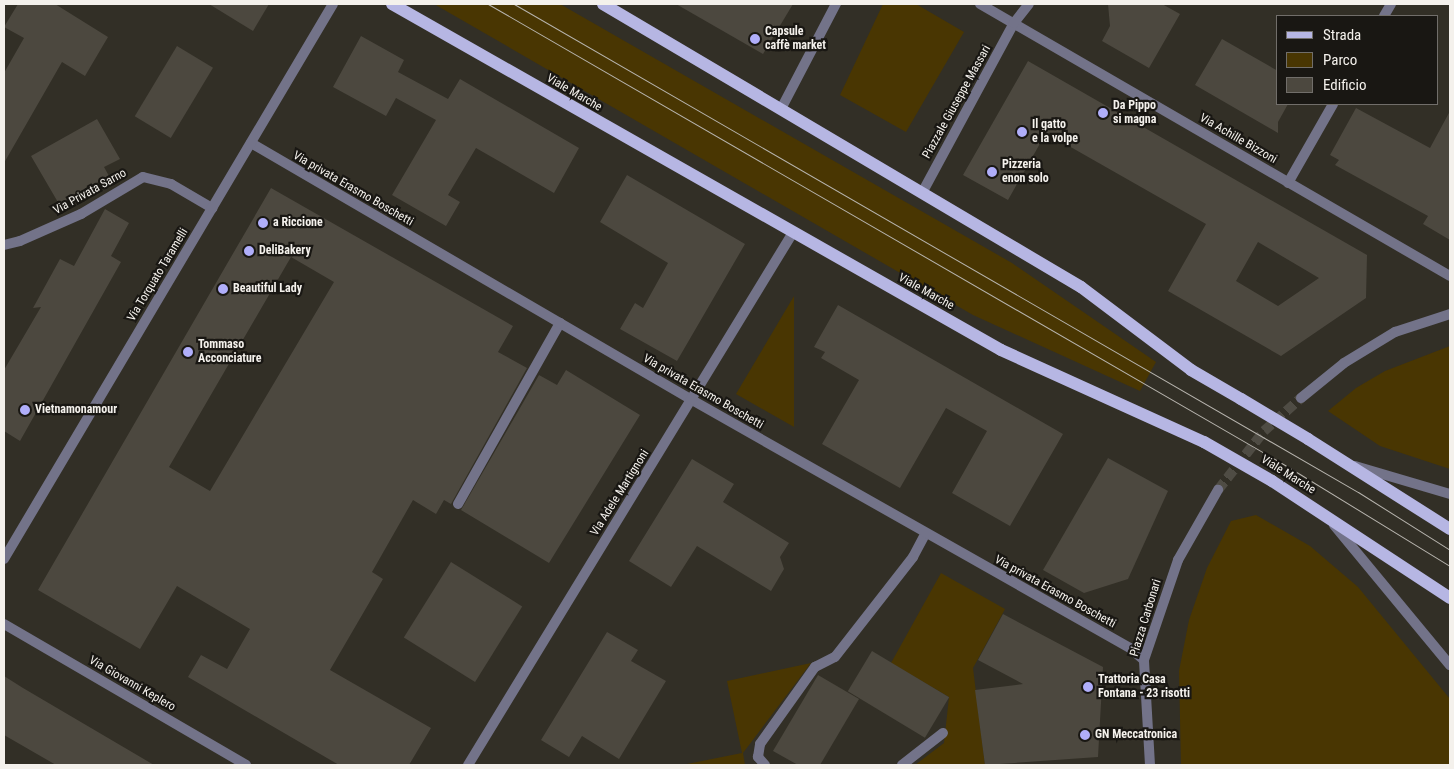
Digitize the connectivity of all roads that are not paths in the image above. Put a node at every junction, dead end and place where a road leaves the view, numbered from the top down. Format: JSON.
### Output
{"nodes":[{"id":1,"x":333,"y":4,"type":"edge"},
{"id":2,"x":392,"y":4,"type":"edge"},
{"id":3,"x":603,"y":4,"type":"edge"},
{"id":4,"x":836,"y":4,"type":"edge"},
{"id":5,"x":980,"y":4,"type":"edge"},
{"id":6,"x":1029,"y":4,"type":"edge"},
{"id":7,"x":1391,"y":4,"type":"edge"},
{"id":8,"x":1385,"y":15,"type":"edge"},
{"id":9,"x":1014,"y":24,"type":"junction"},
{"id":10,"x":1332,"y":105,"type":"edge"},
{"id":11,"x":781,"y":109,"type":"junction"},
{"id":12,"x":251,"y":144,"type":"junction"},
{"id":13,"x":1288,"y":183,"type":"junction"},
{"id":14,"x":922,"y":193,"type":"junction"},
{"id":15,"x":212,"y":208,"type":"junction"},
{"id":16,"x":792,"y":234,"type":"junction"},
{"id":17,"x":4,"y":245,"type":"edge"},
{"id":18,"x":1450,"y":276,"type":"edge"},
{"id":19,"x":1450,"y":314,"type":"edge"},
{"id":20,"x":560,"y":323,"type":"junction"},
{"id":21,"x":1302,"y":398,"type":"tunnel mouth"},
{"id":22,"x":692,"y":400,"type":"junction"},
{"id":23,"x":1352,"y":465,"type":"junction"},
{"id":24,"x":1218,"y":490,"type":"tunnel mouth"},
{"id":25,"x":1450,"y":494,"type":"edge"},
{"id":26,"x":458,"y":504,"type":"dead end"},
{"id":27,"x":1327,"y":516,"type":"junction"},
{"id":28,"x":1450,"y":529,"type":"edge"},
{"id":29,"x":926,"y":533,"type":"junction"},
{"id":30,"x":4,"y":558,"type":"edge"},
{"id":31,"x":1450,"y":598,"type":"edge"},
{"id":32,"x":4,"y":624,"type":"edge"},
{"id":33,"x":1144,"y":660,"type":"junction"},
{"id":34,"x":1450,"y":665,"type":"edge"},
{"id":35,"x":943,"y":733,"type":"dead end"},
{"id":36,"x":246,"y":765,"type":"edge"},
{"id":37,"x":468,"y":765,"type":"edge"},
{"id":38,"x":765,"y":765,"type":"edge"},
{"id":39,"x":902,"y":765,"type":"edge"},
{"id":40,"x":1150,"y":765,"type":"edge"}],
"edges":[{"from":1,"to":12,"type":"street","name":"Via Torquato Taramelli"},
{"from":2,"to":16,"type":"main road","name":"Viale Marche"},
{"from":3,"to":11,"type":"main road"},
{"from":4,"to":11,"type":"street"},
{"from":5,"to":9,"type":"street"},
{"from":6,"to":9,"type":"street","name":"Piazzale Giuseppe Massari"},
{"from":7,"to":8,"type":"street"},
{"from":9,"to":13,"type":"street","name":"Via Achille Bizzoni"},
{"from":9,"to":14,"type":"street","name":"Piazzale Giuseppe Massari"},
{"from":10,"to":13,"type":"street"},
{"from":11,"to":14,"type":"main road"},
{"from":12,"to":15,"type":"street","name":"Via Torquato Taramelli"},
{"from":12,"to":20,"type":"street","name":"Via privata Erasmo Boschetti"},
{"from":13,"to":18,"type":"street","name":"Via Achille Bizzoni"},
{"from":14,"to":23,"type":"main road","bridge":true},
{"from":15,"to":17,"type":"street","name":"Via Privata Sarno"},
{"from":15,"to":30,"type":"street","name":"Via Torquato Taramelli"},
{"from":16,"to":22,"type":"street","name":"Via Adele Martignoni"},
{"from":16,"to":27,"type":"main road","name":"Viale Marche","bridge":true},
{"from":19,"to":21,"type":"street"},
{"from":20,"to":22,"type":"street","name":"Via privata Erasmo Boschetti"},
{"from":20,"to":26,"type":"street"},
{"from":22,"to":29,"type":"street","name":"Via privata Erasmo Boschetti"},
{"from":22,"to":37,"type":"street","name":"Via Adele Martignoni"},
{"from":23,"to":25,"type":"street"},
{"from":23,"to":28,"type":"main road"},
{"from":24,"to":33,"type":"street","name":"Piazza Carbonari"},
{"from":27,"to":31,"type":"main road","name":"Viale Marche"},
{"from":27,"to":34,"type":"street"},
{"from":29,"to":33,"type":"street","name":"Via privata Erasmo Boschetti"},
{"from":29,"to":38,"type":"street"},
{"from":32,"to":36,"type":"street","name":"Via Giovanni Keplero"},
{"from":33,"to":40,"type":"street","name":"Piazza Carbonari"},
{"from":35,"to":39,"type":"street"}]}
